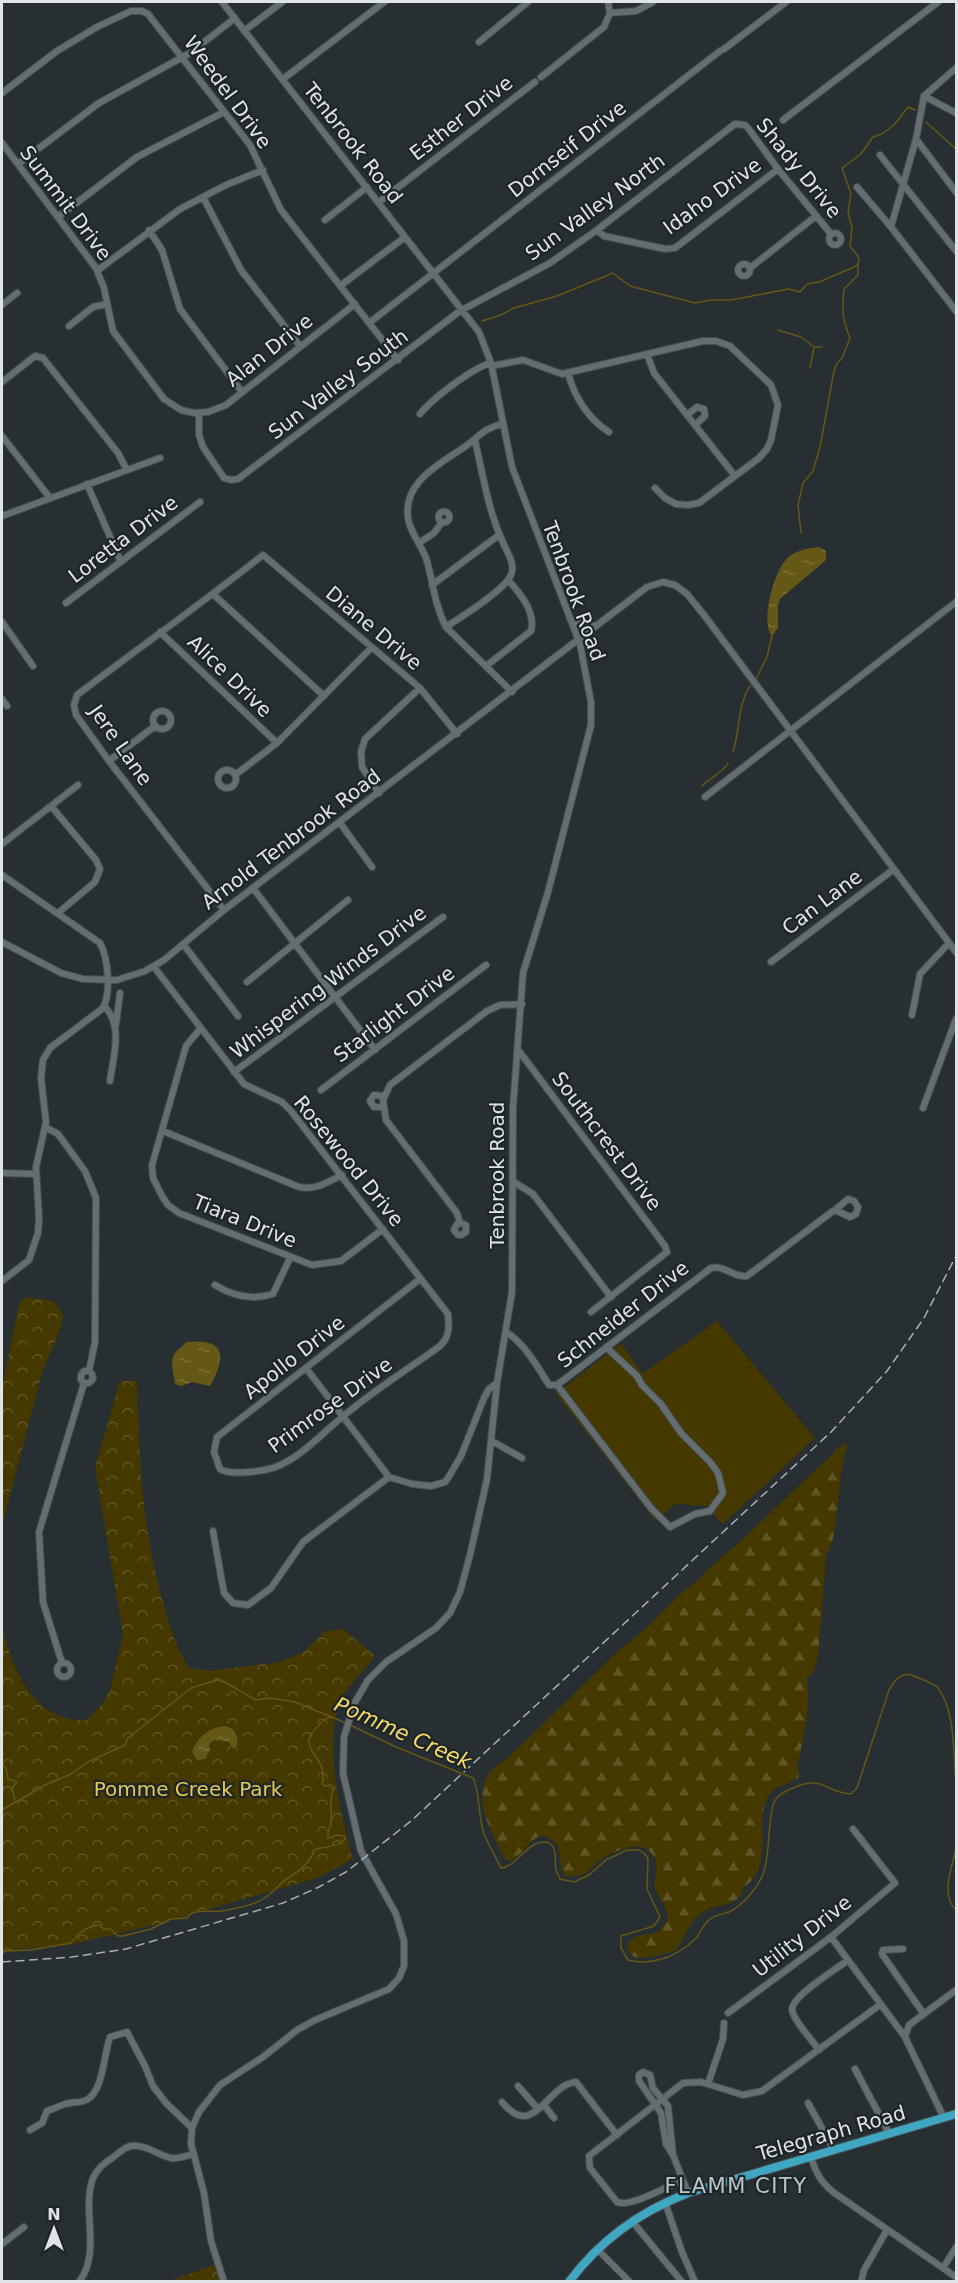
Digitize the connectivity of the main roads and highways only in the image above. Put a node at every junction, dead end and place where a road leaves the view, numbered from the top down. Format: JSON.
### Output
{"nodes":[{"id":1,"x":957,"y":2114,"type":"edge"},
{"id":2,"x":569,"y":2282,"type":"edge"}],
"edges":[{"from":1,"to":2,"type":"main road","name":"Telegraph Road"}]}
